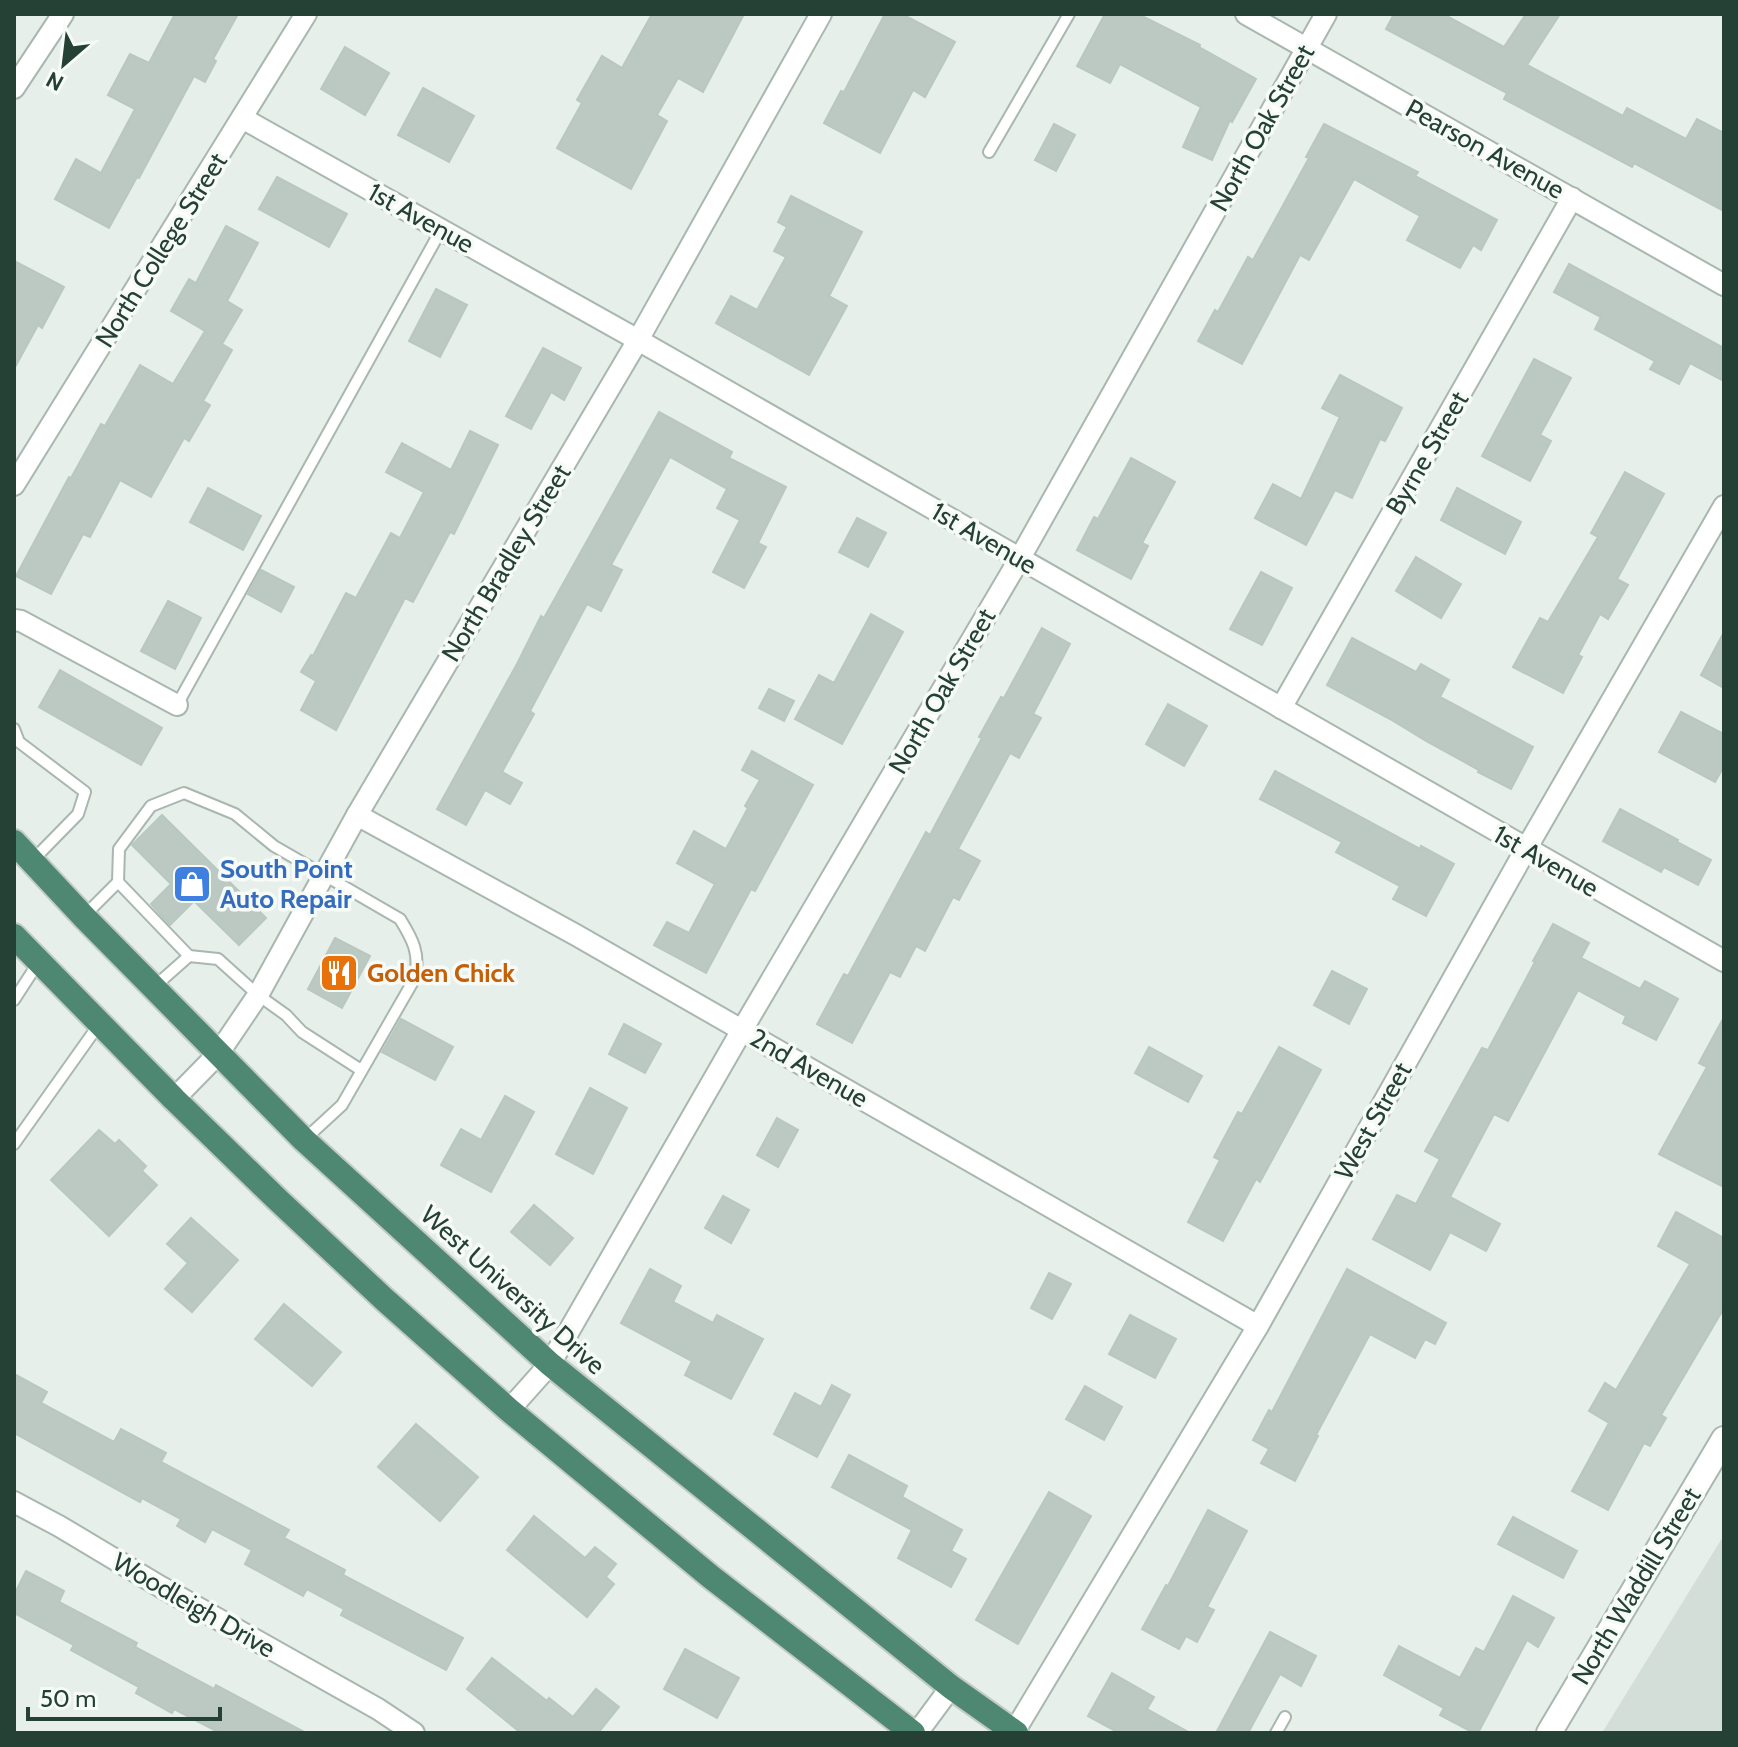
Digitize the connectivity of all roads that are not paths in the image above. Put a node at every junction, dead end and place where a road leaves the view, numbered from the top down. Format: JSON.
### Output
{"nodes":[{"id":1,"x":63,"y":14,"type":"edge"},
{"id":2,"x":306,"y":14,"type":"edge"},
{"id":3,"x":821,"y":14,"type":"edge"},
{"id":4,"x":1069,"y":14,"type":"edge"},
{"id":5,"x":1246,"y":14,"type":"edge"},
{"id":6,"x":1326,"y":14,"type":"edge"},
{"id":7,"x":1307,"y":49,"type":"junction"},
{"id":8,"x":14,"y":88,"type":"edge"},
{"id":9,"x":242,"y":118,"type":"junction"},
{"id":10,"x":989,"y":152,"type":"dead end"},
{"id":11,"x":1572,"y":198,"type":"junction"},
{"id":12,"x":441,"y":230,"type":"junction"},
{"id":13,"x":1724,"y":285,"type":"edge"},
{"id":14,"x":638,"y":340,"type":"junction"},
{"id":15,"x":14,"y":485,"type":"edge"},
{"id":16,"x":1724,"y":506,"type":"edge"},
{"id":17,"x":1020,"y":558,"type":"junction"},
{"id":18,"x":14,"y":620,"type":"edge"},
{"id":19,"x":177,"y":705,"type":"joint"},
{"id":20,"x":1281,"y":708,"type":"junction"},
{"id":21,"x":14,"y":729,"type":"edge"},
{"id":22,"x":357,"y":815,"type":"junction"},
{"id":23,"x":14,"y":842,"type":"edge"},
{"id":24,"x":1526,"y":849,"type":"junction"},
{"id":25,"x":32,"y":862,"type":"junction"},
{"id":26,"x":324,"y":876,"type":"junction"},
{"id":27,"x":118,"y":882,"type":"junction"},
{"id":28,"x":84,"y":917,"type":"junction"},
{"id":29,"x":14,"y":936,"type":"edge"},
{"id":30,"x":189,"y":956,"type":"junction"},
{"id":31,"x":1724,"y":961,"type":"edge"},
{"id":32,"x":40,"y":962,"type":"junction"},
{"id":33,"x":154,"y":987,"type":"junction"},
{"id":34,"x":258,"y":995,"type":"junction"},
{"id":35,"x":14,"y":1000,"type":"edge"},
{"id":36,"x":100,"y":1023,"type":"junction"},
{"id":37,"x":742,"y":1030,"type":"junction"},
{"id":38,"x":218,"y":1054,"type":"junction"},
{"id":39,"x":361,"y":1070,"type":"junction"},
{"id":40,"x":174,"y":1099,"type":"junction"},
{"id":41,"x":304,"y":1140,"type":"junction"},
{"id":42,"x":14,"y":1144,"type":"edge"},
{"id":43,"x":1258,"y":1326,"type":"junction"},
{"id":44,"x":550,"y":1364,"type":"junction"},
{"id":45,"x":509,"y":1410,"type":"junction"},
{"id":46,"x":1724,"y":1439,"type":"edge"},
{"id":47,"x":14,"y":1502,"type":"edge"},
{"id":48,"x":951,"y":1687,"type":"junction"},
{"id":49,"x":1285,"y":1717,"type":"dead end"},
{"id":50,"x":1015,"y":1732,"type":"edge"},
{"id":51,"x":414,"y":1733,"type":"edge"},
{"id":52,"x":915,"y":1733,"type":"edge"},
{"id":53,"x":1276,"y":1733,"type":"edge"},
{"id":54,"x":1549,"y":1733,"type":"edge"}],
"edges":[{"from":1,"to":8,"type":"street"},
{"from":2,"to":9,"type":"street","name":"North College Street"},
{"from":3,"to":14,"type":"street","name":"North Bradley Street"},
{"from":4,"to":10,"type":"lane"},
{"from":5,"to":7,"type":"street","name":"Pearson Avenue"},
{"from":6,"to":7,"type":"street","name":"North Oak Street"},
{"from":7,"to":11,"type":"street","name":"Pearson Avenue"},
{"from":7,"to":17,"type":"street","name":"North Oak Street"},
{"from":9,"to":12,"type":"street","name":"1st Avenue"},
{"from":9,"to":15,"type":"street","name":"North College Street"},
{"from":11,"to":13,"type":"street","name":"Pearson Avenue"},
{"from":11,"to":20,"type":"street","name":"Byrne Street"},
{"from":12,"to":14,"type":"street","name":"1st Avenue"},
{"from":12,"to":19,"type":"lane"},
{"from":14,"to":17,"type":"street","name":"1st Avenue"},
{"from":14,"to":22,"type":"street","name":"North Bradley Street"},
{"from":16,"to":24,"type":"street","name":"West Street"},
{"from":17,"to":20,"type":"street","name":"1st Avenue"},
{"from":17,"to":37,"type":"street","name":"North Oak Street"},
{"from":18,"to":19,"type":"street"},
{"from":20,"to":24,"type":"street","name":"1st Avenue"},
{"from":21,"to":25,"type":"lane"},
{"from":22,"to":26,"type":"street","name":"North Bradley Street"},
{"from":22,"to":37,"type":"street","name":"2nd Avenue"},
{"from":23,"to":25,"type":"highway","name":"West University Drive"},
{"from":24,"to":31,"type":"street","name":"1st Avenue"},
{"from":24,"to":43,"type":"street","name":"West Street"},
{"from":25,"to":28,"type":"highway","name":"West University Drive"},
{"from":26,"to":27,"type":"lane"},
{"from":26,"to":34,"type":"street","name":"North Bradley Street"},
{"from":26,"to":39,"type":"lane"},
{"from":27,"to":28,"type":"lane"},
{"from":27,"to":30,"type":"lane"},
{"from":28,"to":33,"type":"highway","name":"West University Drive"},
{"from":29,"to":32,"type":"highway"},
{"from":30,"to":33,"type":"lane"},
{"from":30,"to":34,"type":"lane"},
{"from":32,"to":35,"type":"lane"},
{"from":32,"to":36,"type":"highway"},
{"from":33,"to":38,"type":"highway","name":"West University Drive"},
{"from":34,"to":38,"type":"street","name":"North Bradley Street"},
{"from":34,"to":39,"type":"lane"},
{"from":36,"to":40,"type":"highway"},
{"from":36,"to":42,"type":"lane"},
{"from":37,"to":43,"type":"street","name":"2nd Avenue"},
{"from":37,"to":44,"type":"street","name":"North Oak Street"},
{"from":38,"to":40,"type":"street","name":"North Bradley Street"},
{"from":38,"to":41,"type":"highway","name":"West University Drive"},
{"from":39,"to":41,"type":"lane"},
{"from":40,"to":45,"type":"highway"},
{"from":41,"to":44,"type":"highway","name":"West University Drive"},
{"from":43,"to":50,"type":"street","name":"West Street"},
{"from":44,"to":45,"type":"street","name":"North Oak Street"},
{"from":44,"to":48,"type":"highway","name":"West University Drive"},
{"from":45,"to":52,"type":"highway"},
{"from":46,"to":54,"type":"street","name":"North Waddill Street"},
{"from":47,"to":51,"type":"street","name":"Woodleigh Drive"},
{"from":48,"to":50,"type":"highway","name":"West University Drive"},
{"from":48,"to":52,"type":"street"},
{"from":49,"to":53,"type":"lane"}]}
